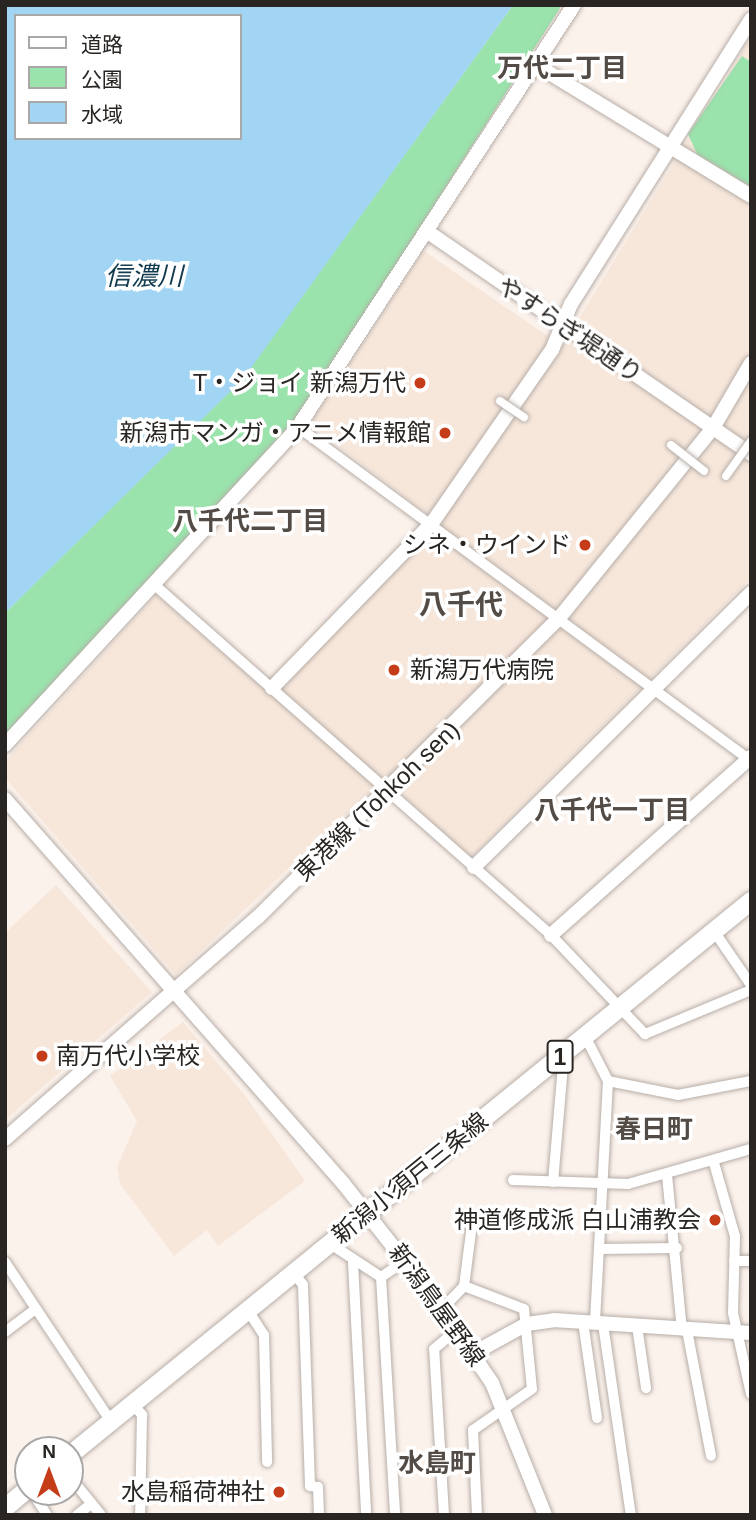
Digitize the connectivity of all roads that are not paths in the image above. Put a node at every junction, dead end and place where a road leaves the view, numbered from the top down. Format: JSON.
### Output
{"nodes":[{"id":1,"x":574,"y":5,"type":"edge"},
{"id":2,"x":751,"y":19,"type":"edge"},
{"id":3,"x":533,"y":63,"type":"junction"},
{"id":4,"x":668,"y":149,"type":"junction"},
{"id":5,"x":751,"y":196,"type":"edge"},
{"id":6,"x":428,"y":232,"type":"junction"},
{"id":7,"x":562,"y":324,"type":"junction"},
{"id":8,"x":751,"y":363,"type":"edge"},
{"id":9,"x":500,"y":401,"type":"dead end"},
{"id":10,"x":524,"y":417,"type":"dead end"},
{"id":11,"x":298,"y":427,"type":"junction"},
{"id":12,"x":713,"y":428,"type":"junction"},
{"id":13,"x":751,"y":441,"type":"edge"},
{"id":14,"x":671,"y":444,"type":"dead end"},
{"id":15,"x":751,"y":454,"type":"edge"},
{"id":16,"x":704,"y":471,"type":"dead end"},
{"id":17,"x":726,"y":476,"type":"dead end"},
{"id":18,"x":432,"y":523,"type":"junction"},
{"id":19,"x":157,"y":587,"type":"junction"},
{"id":20,"x":751,"y":593,"type":"edge"},
{"id":21,"x":560,"y":617,"type":"junction"},
{"id":22,"x":272,"y":688,"type":"junction"},
{"id":23,"x":656,"y":691,"type":"junction"},
{"id":24,"x":5,"y":744,"type":"edge"},
{"id":25,"x":750,"y":759,"type":"edge"},
{"id":26,"x":390,"y":793,"type":"junction"},
{"id":27,"x":5,"y":799,"type":"edge"},
{"id":28,"x":474,"y":867,"type":"junction"},
{"id":29,"x":751,"y":901,"type":"edge"},
{"id":30,"x":714,"y":931,"type":"junction"},
{"id":31,"x":551,"y":934,"type":"junction"},
{"id":32,"x":751,"y":988,"type":"edge"},
{"id":33,"x":176,"y":993,"type":"junction"},
{"id":34,"x":622,"y":1006,"type":"junction"},
{"id":35,"x":585,"y":1036,"type":"junction"},
{"id":36,"x":564,"y":1053,"type":"junction"},
{"id":37,"x":608,"y":1081,"type":"junction"},
{"id":38,"x":751,"y":1081,"type":"edge"},
{"id":39,"x":5,"y":1139,"type":"edge"},
{"id":40,"x":751,"y":1149,"type":"edge"},
{"id":41,"x":714,"y":1163,"type":"junction"},
{"id":42,"x":667,"y":1175,"type":"junction"},
{"id":43,"x":513,"y":1180,"type":"dead end"},
{"id":44,"x":553,"y":1182,"type":"junction"},
{"id":45,"x":602,"y":1185,"type":"junction"},
{"id":46,"x":368,"y":1212,"type":"junction"},
{"id":47,"x":473,"y":1217,"type":"dead end"},
{"id":48,"x":329,"y":1243,"type":"junction"},
{"id":49,"x":677,"y":1248,"type":"junction"},
{"id":50,"x":599,"y":1249,"type":"junction"},
{"id":51,"x":405,"y":1261,"type":"junction"},
{"id":52,"x":734,"y":1261,"type":"junction"},
{"id":53,"x":751,"y":1261,"type":"edge"},
{"id":54,"x":5,"y":1262,"type":"edge"},
{"id":55,"x":354,"y":1263,"type":"junction"},
{"id":56,"x":293,"y":1272,"type":"junction"},
{"id":57,"x":381,"y":1277,"type":"junction"},
{"id":58,"x":464,"y":1286,"type":"junction"},
{"id":59,"x":247,"y":1309,"type":"junction"},
{"id":60,"x":442,"y":1309,"type":"junction"},
{"id":61,"x":35,"y":1310,"type":"junction"},
{"id":62,"x":594,"y":1323,"type":"junction"},
{"id":63,"x":527,"y":1324,"type":"junction"},
{"id":64,"x":637,"y":1326,"type":"junction"},
{"id":65,"x":457,"y":1330,"type":"junction"},
{"id":66,"x":685,"y":1330,"type":"junction"},
{"id":67,"x":5,"y":1332,"type":"edge"},
{"id":68,"x":745,"y":1334,"type":"edge"},
{"id":69,"x":474,"y":1353,"type":"junction"},
{"id":70,"x":646,"y":1388,"type":"dead end"},
{"id":71,"x":751,"y":1394,"type":"edge"},
{"id":72,"x":132,"y":1403,"type":"junction"},
{"id":73,"x":504,"y":1409,"type":"junction"},
{"id":74,"x":597,"y":1418,"type":"dead end"},
{"id":75,"x":110,"y":1420,"type":"junction"},
{"id":76,"x":84,"y":1443,"type":"edge"},
{"id":77,"x":711,"y":1456,"type":"dead end"},
{"id":78,"x":267,"y":1462,"type":"dead end"},
{"id":79,"x":84,"y":1495,"type":"edge"},
{"id":80,"x":91,"y":1504,"type":"junction"},
{"id":81,"x":76,"y":1515,"type":"edge"},
{"id":82,"x":101,"y":1515,"type":"edge"},
{"id":83,"x":140,"y":1515,"type":"edge"},
{"id":84,"x":319,"y":1515,"type":"edge"},
{"id":85,"x":366,"y":1515,"type":"edge"},
{"id":86,"x":394,"y":1515,"type":"edge"},
{"id":87,"x":444,"y":1515,"type":"edge"},
{"id":88,"x":477,"y":1515,"type":"edge"},
{"id":89,"x":545,"y":1515,"type":"edge"},
{"id":90,"x":631,"y":1515,"type":"edge"}],
"edges":[{"from":1,"to":3,"type":"street"},
{"from":2,"to":4,"type":"street"},
{"from":3,"to":4,"type":"street"},
{"from":3,"to":6,"type":"street"},
{"from":4,"to":5,"type":"street"},
{"from":4,"to":7,"type":"street"},
{"from":6,"to":7,"type":"street","name":"やすらぎ堤通り"},
{"from":6,"to":11,"type":"street"},
{"from":7,"to":12,"type":"street","name":"やすらぎ堤通り"},
{"from":7,"to":18,"type":"street"},
{"from":8,"to":12,"type":"street","name":"東港線 (Tohkoh sen)"},
{"from":9,"to":10,"type":"street","bridge":true},
{"from":11,"to":18,"type":"street"},
{"from":11,"to":19,"type":"street"},
{"from":12,"to":15,"type":"street","name":"やすらぎ堤通り"},
{"from":12,"to":21,"type":"street","name":"東港線 (Tohkoh sen)"},
{"from":13,"to":17,"type":"street","bridge":true},
{"from":14,"to":16,"type":"street","bridge":true},
{"from":18,"to":21,"type":"street"},
{"from":18,"to":22,"type":"street"},
{"from":19,"to":22,"type":"street"},
{"from":19,"to":24,"type":"street"},
{"from":20,"to":23,"type":"street"},
{"from":21,"to":23,"type":"street"},
{"from":21,"to":26,"type":"street","name":"東港線 (Tohkoh sen)"},
{"from":22,"to":26,"type":"street"},
{"from":23,"to":25,"type":"street"},
{"from":23,"to":28,"type":"street"},
{"from":25,"to":31,"type":"street"},
{"from":26,"to":28,"type":"street"},
{"from":26,"to":33,"type":"street","name":"東港線 (Tohkoh sen)"},
{"from":27,"to":33,"type":"street","name":"新潟鳥屋野線"},
{"from":28,"to":31,"type":"street"},
{"from":29,"to":30,"type":"main road","name":"新潟小須戸三条線","number":"1"},
{"from":30,"to":32,"type":"street"},
{"from":30,"to":34,"type":"main road","name":"新潟小須戸三条線","number":"1"},
{"from":31,"to":34,"type":"street"},
{"from":32,"to":34,"type":"street"},
{"from":33,"to":39,"type":"street","name":"東港線 (Tohkoh sen)"},
{"from":33,"to":46,"type":"street","name":"新潟鳥屋野線"},
{"from":34,"to":35,"type":"main road","name":"新潟小須戸三条線","number":"1"},
{"from":35,"to":36,"type":"main road","name":"新潟小須戸三条線","number":"1"},
{"from":35,"to":37,"type":"street"},
{"from":36,"to":44,"type":"street"},
{"from":36,"to":46,"type":"main road","name":"新潟小須戸三条線","number":"1"},
{"from":37,"to":38,"type":"street"},
{"from":37,"to":45,"type":"street"},
{"from":40,"to":41,"type":"street"},
{"from":41,"to":42,"type":"street"},
{"from":41,"to":52,"type":"street"},
{"from":42,"to":45,"type":"street"},
{"from":42,"to":49,"type":"street"},
{"from":43,"to":44,"type":"street"},
{"from":44,"to":45,"type":"street"},
{"from":45,"to":50,"type":"street"},
{"from":46,"to":48,"type":"main road","name":"新潟小須戸三条線","number":"1"},
{"from":46,"to":51,"type":"street","name":"新潟鳥屋野線"},
{"from":47,"to":58,"type":"street"},
{"from":48,"to":55,"type":"street"},
{"from":48,"to":56,"type":"main road","name":"新潟小須戸三条線","number":"1"},
{"from":49,"to":50,"type":"street"},
{"from":49,"to":66,"type":"street"},
{"from":50,"to":62,"type":"street"},
{"from":51,"to":57,"type":"street"},
{"from":51,"to":60,"type":"street","name":"新潟鳥屋野線"},
{"from":52,"to":53,"type":"street"},
{"from":52,"to":68,"type":"street"},
{"from":54,"to":61,"type":"street"},
{"from":55,"to":57,"type":"street"},
{"from":55,"to":85,"type":"street"},
{"from":56,"to":59,"type":"main road","name":"新潟小須戸三条線","number":"1"},
{"from":56,"to":84,"type":"street"},
{"from":57,"to":86,"type":"street"},
{"from":58,"to":60,"type":"street"},
{"from":58,"to":63,"type":"street"},
{"from":59,"to":72,"type":"main road","name":"新潟小須戸三条線","number":"1"},
{"from":59,"to":78,"type":"street"},
{"from":60,"to":65,"type":"street","name":"新潟鳥屋野線"},
{"from":61,"to":67,"type":"street"},
{"from":61,"to":75,"type":"street"},
{"from":62,"to":63,"type":"street"},
{"from":62,"to":64,"type":"street"},
{"from":62,"to":74,"type":"street"},
{"from":62,"to":90,"type":"street"},
{"from":63,"to":69,"type":"street"},
{"from":63,"to":73,"type":"street"},
{"from":64,"to":66,"type":"street"},
{"from":64,"to":70,"type":"street"},
{"from":65,"to":69,"type":"street","name":"新潟鳥屋野線"},
{"from":65,"to":87,"type":"street"},
{"from":66,"to":68,"type":"street"},
{"from":66,"to":77,"type":"street"},
{"from":68,"to":71,"type":"street"},
{"from":69,"to":73,"type":"street","name":"新潟鳥屋野線"},
{"from":72,"to":75,"type":"main road","name":"新潟小須戸三条線","number":"1"},
{"from":72,"to":83,"type":"street"},
{"from":73,"to":88,"type":"street"},
{"from":73,"to":89,"type":"street","name":"新潟鳥屋野線"},
{"from":75,"to":76,"type":"main road","name":"新潟小須戸三条線","number":"1"},
{"from":79,"to":80,"type":"street"},
{"from":80,"to":81,"type":"street"},
{"from":80,"to":82,"type":"street"}]}
